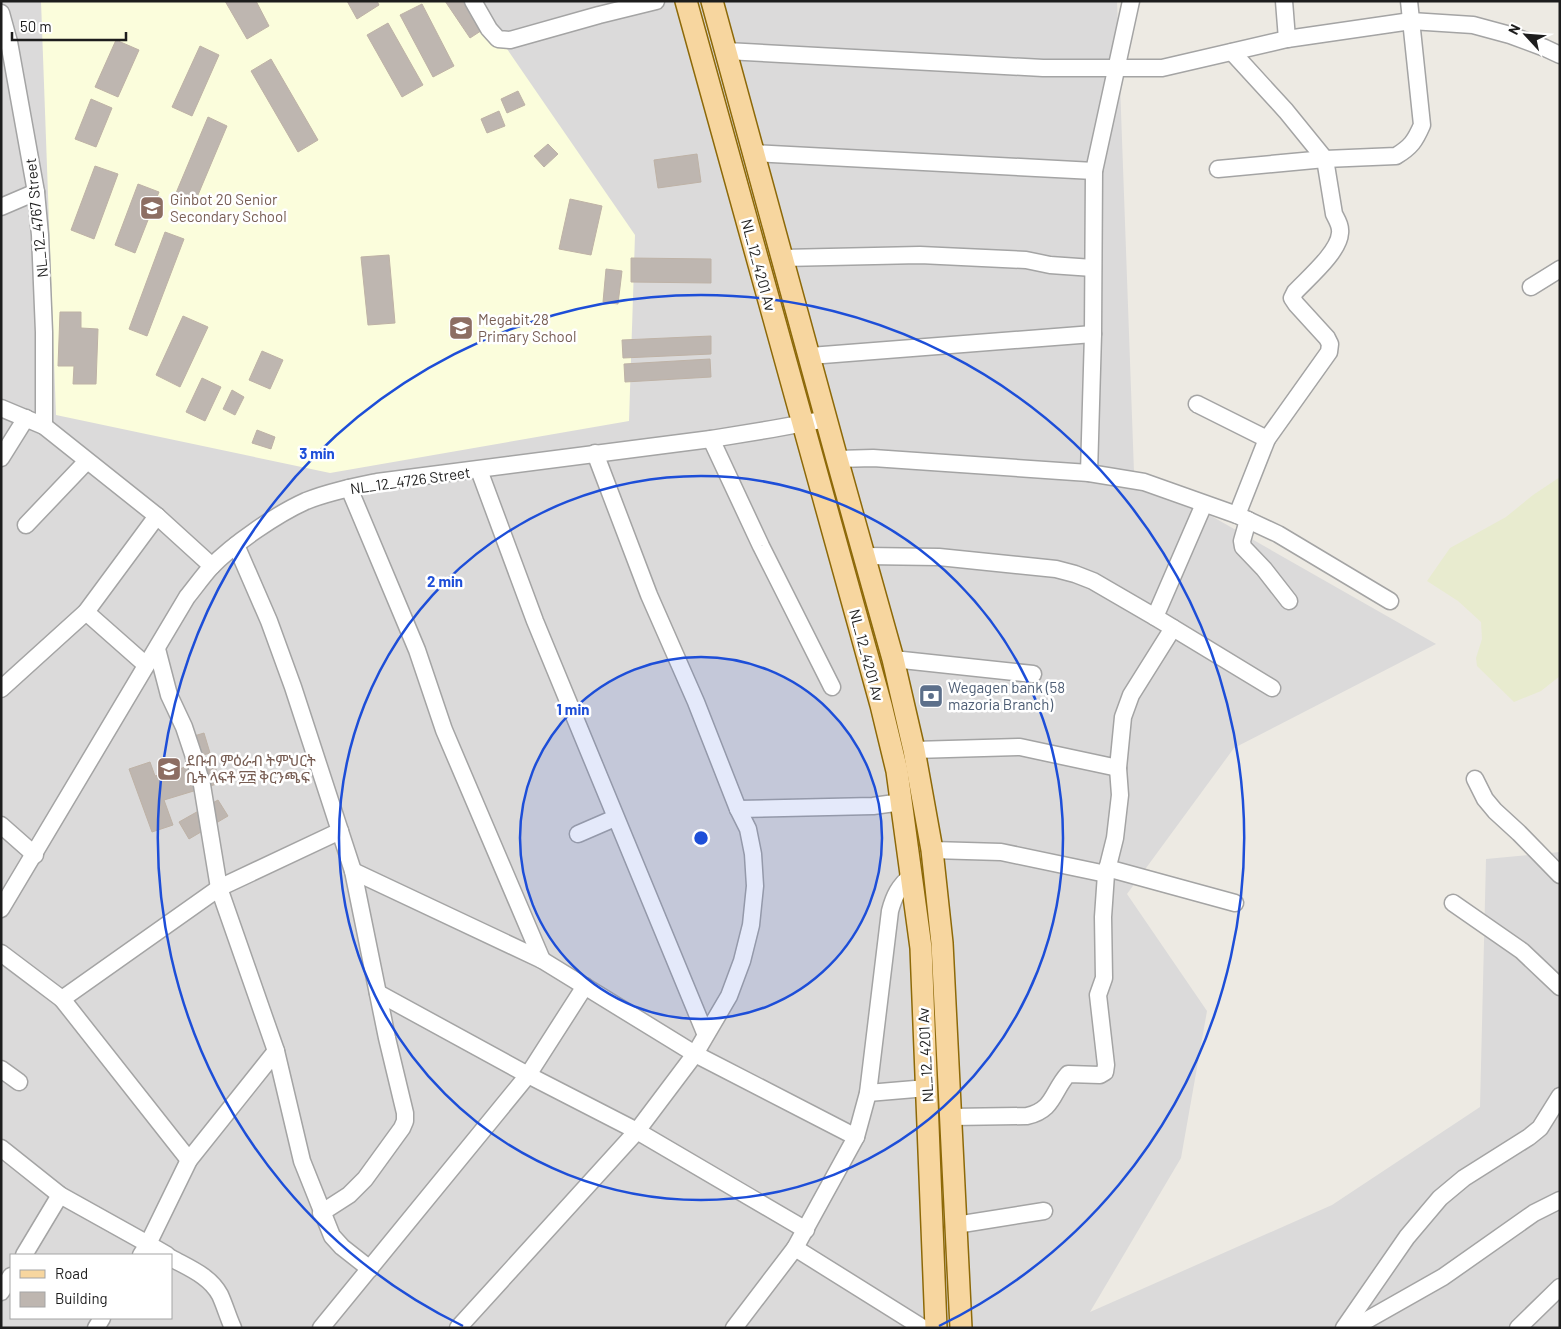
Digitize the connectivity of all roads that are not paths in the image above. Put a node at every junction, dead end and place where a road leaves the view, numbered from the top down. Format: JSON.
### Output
{"nodes":[{"id":1,"x":473,"y":1,"type":"edge"},
{"id":2,"x":656,"y":1,"type":"edge"},
{"id":3,"x":686,"y":1,"type":"edge"},
{"id":4,"x":712,"y":1,"type":"edge"},
{"id":5,"x":1131,"y":1,"type":"edge"},
{"id":6,"x":1284,"y":1,"type":"edge"},
{"id":7,"x":1409,"y":1,"type":"edge"},
{"id":8,"x":598,"y":8,"type":"edge"},
{"id":9,"x":1,"y":13,"type":"edge"},
{"id":10,"x":1411,"y":21,"type":"junction"},
{"id":11,"x":1287,"y":39,"type":"junction"},
{"id":12,"x":5,"y":44,"type":"edge"},
{"id":13,"x":726,"y":51,"type":"junction"},
{"id":14,"x":1232,"y":52,"type":"junction"},
{"id":15,"x":1560,"y":55,"type":"edge"},
{"id":16,"x":1116,"y":68,"type":"junction"},
{"id":17,"x":753,"y":153,"type":"junction"},
{"id":18,"x":1325,"y":159,"type":"junction"},
{"id":19,"x":1218,"y":168,"type":"dead end"},
{"id":20,"x":1094,"y":171,"type":"junction"},
{"id":21,"x":36,"y":192,"type":"junction"},
{"id":22,"x":1,"y":207,"type":"edge"},
{"id":23,"x":782,"y":258,"type":"junction"},
{"id":24,"x":1094,"y":268,"type":"junction"},
{"id":25,"x":1560,"y":269,"type":"edge"},
{"id":26,"x":1531,"y":287,"type":"dead end"},
{"id":27,"x":1093,"y":334,"type":"junction"},
{"id":28,"x":810,"y":356,"type":"junction"},
{"id":29,"x":1197,"y":404,"type":"dead end"},
{"id":30,"x":1,"y":408,"type":"edge"},
{"id":31,"x":26,"y":418,"type":"junction"},
{"id":32,"x":827,"y":418,"type":"junction"},
{"id":33,"x":803,"y":424,"type":"junction"},
{"id":34,"x":44,"y":426,"type":"junction"},
{"id":35,"x":711,"y":439,"type":"junction"},
{"id":36,"x":1267,"y":440,"type":"junction"},
{"id":37,"x":594,"y":453,"type":"junction"},
{"id":38,"x":1,"y":458,"type":"edge"},
{"id":39,"x":837,"y":459,"type":"junction"},
{"id":40,"x":87,"y":461,"type":"junction"},
{"id":41,"x":478,"y":470,"type":"junction"},
{"id":42,"x":1089,"y":474,"type":"junction"},
{"id":43,"x":349,"y":488,"type":"junction"},
{"id":44,"x":1204,"y":504,"type":"junction"},
{"id":45,"x":157,"y":516,"type":"junction"},
{"id":46,"x":1242,"y":517,"type":"junction"},
{"id":47,"x":26,"y":525,"type":"dead end"},
{"id":48,"x":236,"y":545,"type":"junction"},
{"id":49,"x":864,"y":556,"type":"junction"},
{"id":50,"x":212,"y":566,"type":"junction"},
{"id":51,"x":1289,"y":601,"type":"dead end"},
{"id":52,"x":1390,"y":601,"type":"dead end"},
{"id":53,"x":86,"y":612,"type":"junction"},
{"id":54,"x":1155,"y":617,"type":"junction"},
{"id":55,"x":1173,"y":628,"type":"junction"},
{"id":56,"x":157,"y":649,"type":"junction"},
{"id":57,"x":893,"y":659,"type":"junction"},
{"id":58,"x":146,"y":665,"type":"junction"},
{"id":59,"x":1032,"y":674,"type":"dead end"},
{"id":60,"x":832,"y":686,"type":"dead end"},
{"id":61,"x":1272,"y":688,"type":"dead end"},
{"id":62,"x":1,"y":689,"type":"edge"},
{"id":63,"x":914,"y":750,"type":"junction"},
{"id":64,"x":1118,"y":768,"type":"junction"},
{"id":65,"x":1475,"y":779,"type":"dead end"},
{"id":66,"x":902,"y":802,"type":"junction"},
{"id":67,"x":738,"y":809,"type":"junction"},
{"id":68,"x":615,"y":818,"type":"junction"},
{"id":69,"x":1,"y":825,"type":"edge"},
{"id":70,"x":340,"y":831,"type":"junction"},
{"id":71,"x":578,"y":834,"type":"dead end"},
{"id":72,"x":932,"y":850,"type":"junction"},
{"id":73,"x":35,"y":855,"type":"junction"},
{"id":74,"x":353,"y":870,"type":"junction"},
{"id":75,"x":1107,"y":871,"type":"junction"},
{"id":76,"x":1560,"y":875,"type":"edge"},
{"id":77,"x":911,"y":876,"type":"junction"},
{"id":78,"x":219,"y":888,"type":"junction"},
{"id":79,"x":1453,"y":902,"type":"dead end"},
{"id":80,"x":1235,"y":903,"type":"dead end"},
{"id":81,"x":1,"y":909,"type":"edge"},
{"id":82,"x":1,"y":954,"type":"edge"},
{"id":83,"x":542,"y":960,"type":"junction"},
{"id":84,"x":585,"y":986,"type":"junction"},
{"id":85,"x":1560,"y":987,"type":"edge"},
{"id":86,"x":378,"y":993,"type":"junction"},
{"id":87,"x":62,"y":999,"type":"junction"},
{"id":88,"x":705,"y":1033,"type":"junction"},
{"id":89,"x":276,"y":1051,"type":"junction"},
{"id":90,"x":695,"y":1054,"type":"junction"},
{"id":91,"x":1,"y":1069,"type":"edge"},
{"id":92,"x":528,"y":1075,"type":"junction"},
{"id":93,"x":19,"y":1082,"type":"dead end"},
{"id":94,"x":927,"y":1088,"type":"junction"},
{"id":95,"x":868,"y":1093,"type":"junction"},
{"id":96,"x":1560,"y":1096,"type":"edge"},
{"id":97,"x":950,"y":1117,"type":"junction"},
{"id":98,"x":637,"y":1132,"type":"junction"},
{"id":99,"x":856,"y":1137,"type":"junction"},
{"id":100,"x":1,"y":1148,"type":"edge"},
{"id":101,"x":189,"y":1160,"type":"junction"},
{"id":102,"x":60,"y":1194,"type":"junction"},
{"id":103,"x":1560,"y":1200,"type":"edge"},
{"id":104,"x":1044,"y":1211,"type":"dead end"},
{"id":105,"x":322,"y":1213,"type":"junction"},
{"id":106,"x":956,"y":1225,"type":"junction"},
{"id":107,"x":806,"y":1230,"type":"junction"},
{"id":108,"x":795,"y":1248,"type":"junction"},
{"id":109,"x":144,"y":1250,"type":"edge"},
{"id":110,"x":25,"y":1254,"type":"edge"},
{"id":111,"x":162,"y":1254,"type":"edge"},
{"id":112,"x":172,"y":1259,"type":"edge"},
{"id":113,"x":370,"y":1269,"type":"junction"},
{"id":114,"x":10,"y":1278,"type":"edge"},
{"id":115,"x":1560,"y":1287,"type":"edge"},
{"id":116,"x":1,"y":1292,"type":"edge"},
{"id":117,"x":232,"y":1327,"type":"edge"},
{"id":118,"x":321,"y":1328,"type":"edge"},
{"id":119,"x":458,"y":1328,"type":"edge"},
{"id":120,"x":734,"y":1328,"type":"edge"},
{"id":121,"x":923,"y":1328,"type":"edge"},
{"id":122,"x":936,"y":1328,"type":"edge"},
{"id":123,"x":961,"y":1328,"type":"edge"},
{"id":124,"x":1344,"y":1328,"type":"edge"},
{"id":125,"x":1353,"y":1328,"type":"edge"},
{"id":126,"x":1518,"y":1328,"type":"edge"}],
"edges":[{"from":1,"to":8,"type":"street"},
{"from":2,"to":8,"type":"street"},
{"from":3,"to":33,"type":"main road","name":"NL_12_4201 Av"},
{"from":4,"to":13,"type":"main road","name":"NL_12_4201 Av"},
{"from":5,"to":16,"type":"street"},
{"from":6,"to":11,"type":"street"},
{"from":7,"to":10,"type":"street"},
{"from":9,"to":12,"type":"street","name":"NL_12_4767 Street"},
{"from":10,"to":11,"type":"street"},
{"from":10,"to":15,"type":"street"},
{"from":10,"to":18,"type":"street"},
{"from":11,"to":14,"type":"street"},
{"from":12,"to":21,"type":"street","name":"NL_12_4767 Street"},
{"from":13,"to":16,"type":"street"},
{"from":13,"to":17,"type":"main road","name":"NL_12_4201 Av"},
{"from":14,"to":16,"type":"street"},
{"from":14,"to":18,"type":"street"},
{"from":16,"to":20,"type":"street"},
{"from":17,"to":20,"type":"street"},
{"from":17,"to":23,"type":"main road","name":"NL_12_4201 Av"},
{"from":18,"to":19,"type":"street"},
{"from":18,"to":36,"type":"street"},
{"from":20,"to":24,"type":"street"},
{"from":21,"to":22,"type":"street"},
{"from":21,"to":34,"type":"street","name":"NL_12_4767 Street"},
{"from":23,"to":24,"type":"street"},
{"from":23,"to":28,"type":"main road","name":"NL_12_4201 Av"},
{"from":24,"to":27,"type":"street"},
{"from":25,"to":26,"type":"street"},
{"from":27,"to":28,"type":"street"},
{"from":27,"to":42,"type":"street"},
{"from":28,"to":32,"type":"main road","name":"NL_12_4201 Av"},
{"from":29,"to":36,"type":"street"},
{"from":30,"to":31,"type":"street"},
{"from":31,"to":34,"type":"street"},
{"from":31,"to":38,"type":"street"},
{"from":32,"to":33,"type":"street","name":"NL_12_4726 Street"},
{"from":32,"to":39,"type":"main road","name":"NL_12_4201 Av"},
{"from":33,"to":35,"type":"street","name":"NL_12_4726 Street"},
{"from":33,"to":66,"type":"main road","name":"NL_12_4201 Av"},
{"from":34,"to":40,"type":"street"},
{"from":35,"to":37,"type":"street","name":"NL_12_4726 Street"},
{"from":35,"to":60,"type":"street"},
{"from":36,"to":46,"type":"street"},
{"from":37,"to":41,"type":"street","name":"NL_12_4726 Street"},
{"from":37,"to":67,"type":"street"},
{"from":39,"to":42,"type":"street"},
{"from":39,"to":49,"type":"main road","name":"NL_12_4201 Av"},
{"from":40,"to":45,"type":"street"},
{"from":40,"to":47,"type":"street"},
{"from":41,"to":43,"type":"street","name":"NL_12_4726 Street"},
{"from":41,"to":68,"type":"street"},
{"from":42,"to":44,"type":"street"},
{"from":43,"to":48,"type":"street","name":"NL_12_4726 Street"},
{"from":43,"to":83,"type":"street"},
{"from":44,"to":46,"type":"street"},
{"from":44,"to":54,"type":"street"},
{"from":45,"to":50,"type":"street"},
{"from":45,"to":53,"type":"street"},
{"from":46,"to":51,"type":"street"},
{"from":46,"to":52,"type":"street"},
{"from":48,"to":50,"type":"street","name":"NL_12_4726 Street"},
{"from":48,"to":70,"type":"street"},
{"from":49,"to":54,"type":"street"},
{"from":49,"to":57,"type":"main road","name":"NL_12_4201 Av"},
{"from":50,"to":56,"type":"street","name":"NL_12_4726 Street"},
{"from":53,"to":58,"type":"street"},
{"from":53,"to":62,"type":"street"},
{"from":54,"to":55,"type":"street"},
{"from":55,"to":61,"type":"street"},
{"from":55,"to":64,"type":"street"},
{"from":56,"to":58,"type":"street","name":"NL_12_4726 Street"},
{"from":56,"to":78,"type":"street"},
{"from":57,"to":59,"type":"street"},
{"from":57,"to":63,"type":"main road","name":"NL_12_4201 Av"},
{"from":58,"to":73,"type":"street","name":"NL_12_4726 Street"},
{"from":63,"to":64,"type":"street"},
{"from":63,"to":72,"type":"main road","name":"NL_12_4201 Av"},
{"from":64,"to":75,"type":"street"},
{"from":65,"to":76,"type":"street"},
{"from":66,"to":67,"type":"street"},
{"from":66,"to":77,"type":"main road","name":"NL_12_4201 Av"},
{"from":67,"to":88,"type":"street"},
{"from":68,"to":71,"type":"street"},
{"from":68,"to":88,"type":"street"},
{"from":69,"to":73,"type":"street"},
{"from":70,"to":74,"type":"street"},
{"from":70,"to":78,"type":"street"},
{"from":72,"to":75,"type":"street"},
{"from":72,"to":97,"type":"main road","name":"NL_12_4201 Av"},
{"from":73,"to":81,"type":"street","name":"NL_12_4726 Street"},
{"from":74,"to":83,"type":"street"},
{"from":74,"to":86,"type":"street"},
{"from":75,"to":80,"type":"street"},
{"from":75,"to":97,"type":"street"},
{"from":77,"to":94,"type":"main road","name":"NL_12_4201 Av"},
{"from":77,"to":95,"type":"street"},
{"from":78,"to":87,"type":"street"},
{"from":78,"to":89,"type":"street"},
{"from":79,"to":85,"type":"street"},
{"from":82,"to":87,"type":"street"},
{"from":83,"to":84,"type":"street"},
{"from":84,"to":90,"type":"street"},
{"from":84,"to":92,"type":"street"},
{"from":86,"to":92,"type":"street"},
{"from":86,"to":105,"type":"street"},
{"from":87,"to":101,"type":"street"},
{"from":88,"to":90,"type":"street"},
{"from":89,"to":101,"type":"street"},
{"from":89,"to":105,"type":"street"},
{"from":90,"to":98,"type":"street"},
{"from":90,"to":99,"type":"street"},
{"from":91,"to":93,"type":"street"},
{"from":92,"to":98,"type":"street"},
{"from":92,"to":113,"type":"street"},
{"from":94,"to":95,"type":"street"},
{"from":94,"to":122,"type":"main road","name":"NL_12_4201 Av"},
{"from":95,"to":99,"type":"street"},
{"from":96,"to":124,"type":"street"},
{"from":97,"to":106,"type":"main road","name":"NL_12_4201 Av"},
{"from":98,"to":107,"type":"street"},
{"from":98,"to":119,"type":"street"},
{"from":99,"to":107,"type":"street"},
{"from":100,"to":102,"type":"street"},
{"from":101,"to":109,"type":"street"},
{"from":102,"to":109,"type":"street"},
{"from":102,"to":110,"type":"street"},
{"from":103,"to":125,"type":"street"},
{"from":104,"to":106,"type":"street"},
{"from":105,"to":113,"type":"street"},
{"from":106,"to":123,"type":"main road","name":"NL_12_4201 Av"},
{"from":107,"to":108,"type":"street"},
{"from":108,"to":120,"type":"street"},
{"from":108,"to":121,"type":"street"},
{"from":109,"to":111,"type":"street"},
{"from":112,"to":117,"type":"street"},
{"from":113,"to":118,"type":"street"},
{"from":114,"to":116,"type":"street"},
{"from":115,"to":126,"type":"street"}]}
